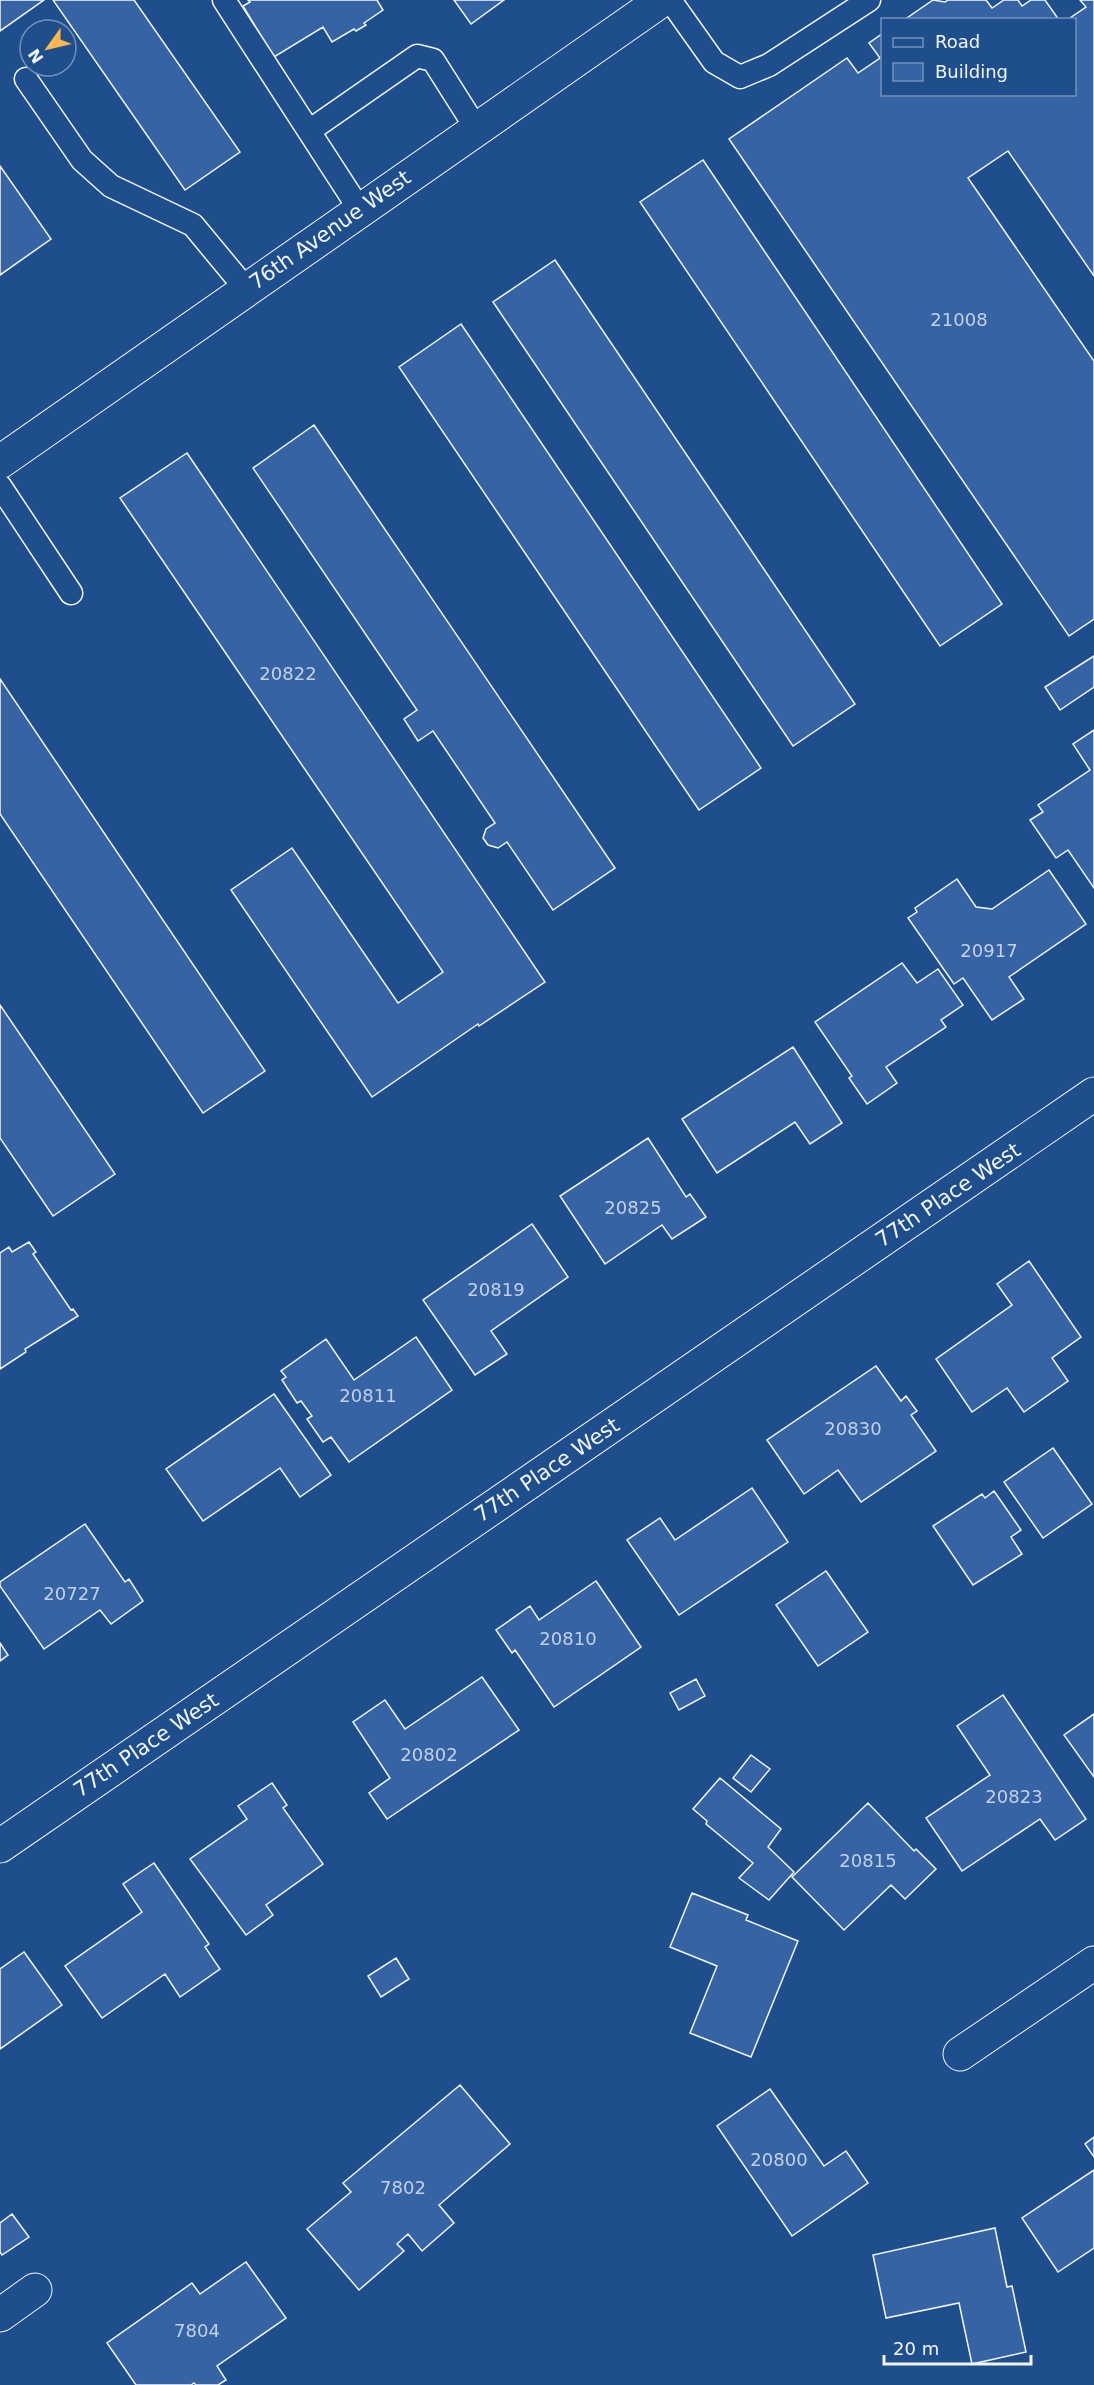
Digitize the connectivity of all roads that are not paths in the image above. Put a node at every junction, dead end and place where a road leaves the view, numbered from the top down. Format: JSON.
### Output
{"nodes":[{"id":1,"x":224,"y":0,"type":"edge"},
{"id":2,"x":662,"y":0,"type":"edge"},
{"id":3,"x":670,"y":0,"type":"edge"},
{"id":4,"x":869,"y":0,"type":"edge"},
{"id":5,"x":26,"y":79,"type":"dead end"},
{"id":6,"x":476,"y":128,"type":"junction"},
{"id":7,"x":309,"y":131,"type":"junction"},
{"id":8,"x":360,"y":210,"type":"junction"},
{"id":9,"x":246,"y":289,"type":"junction"},
{"id":10,"x":0,"y":462,"type":"edge"},
{"id":11,"x":0,"y":486,"type":"edge"},
{"id":12,"x":71,"y":594,"type":"dead end"},
{"id":13,"x":1094,"y":1094,"type":"edge"},
{"id":14,"x":0,"y":1846,"type":"edge"},
{"id":15,"x":1094,"y":1963,"type":"edge"},
{"id":16,"x":960,"y":2054,"type":"dead end"},
{"id":17,"x":34,"y":2290,"type":"dead end"},
{"id":18,"x":0,"y":2315,"type":"edge"}],
"edges":[{"from":1,"to":7,"type":"lane"},
{"from":2,"to":6,"type":"street","name":"76th Avenue West"},
{"from":3,"to":4,"type":"lane"},
{"from":5,"to":9,"type":"lane"},
{"from":6,"to":7,"type":"lane"},
{"from":6,"to":8,"type":"street","name":"76th Avenue West"},
{"from":7,"to":8,"type":"lane"},
{"from":8,"to":9,"type":"street","name":"76th Avenue West"},
{"from":9,"to":10,"type":"street","name":"76th Avenue West"},
{"from":11,"to":12,"type":"lane"},
{"from":13,"to":14,"type":"street","name":"77th Place West"},
{"from":15,"to":16,"type":"street"},
{"from":17,"to":18,"type":"street"}]}
